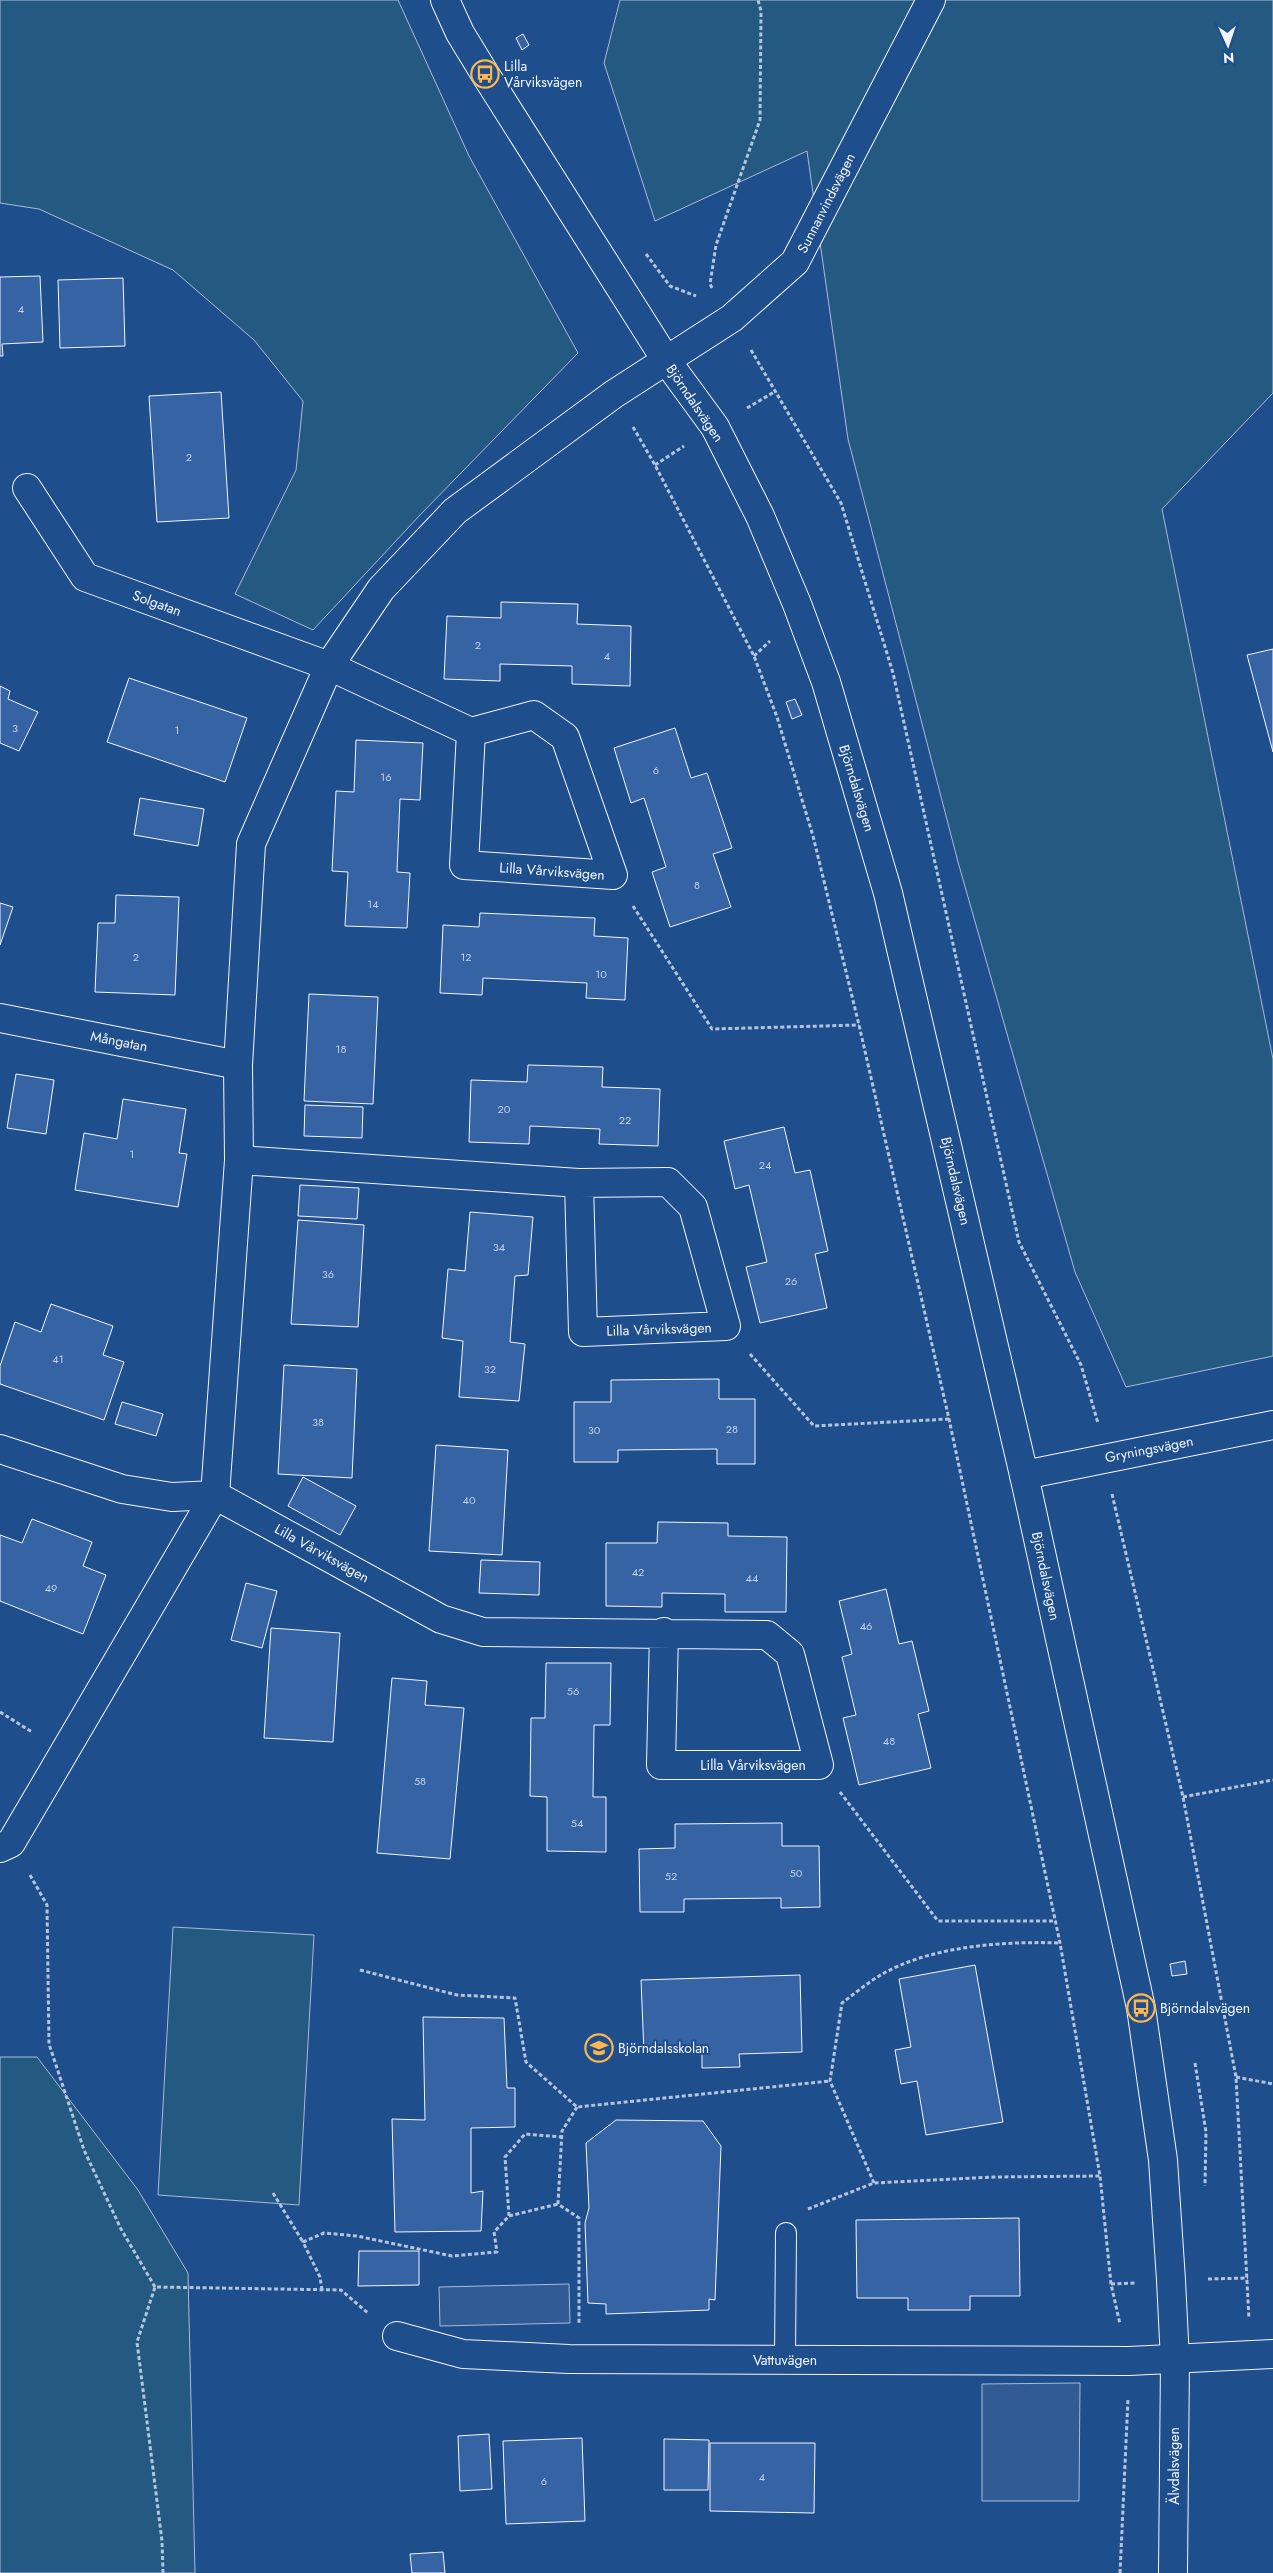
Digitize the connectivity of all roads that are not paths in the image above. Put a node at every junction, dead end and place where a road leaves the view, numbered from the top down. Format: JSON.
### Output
{"nodes":[{"id":1,"x":446,"y":0,"type":"edge"},
{"id":2,"x":931,"y":0,"type":"edge"},
{"id":3,"x":666,"y":360,"type":"junction"},
{"id":4,"x":27,"y":488,"type":"dead end"},
{"id":5,"x":329,"y":666,"type":"junction"},
{"id":6,"x":471,"y":732,"type":"junction"},
{"id":7,"x":0,"y":1018,"type":"edge"},
{"id":8,"x":238,"y":1064,"type":"junction"},
{"id":9,"x":239,"y":1160,"type":"junction"},
{"id":10,"x":579,"y":1183,"type":"junction"},
{"id":11,"x":1273,"y":1425,"type":"edge"},
{"id":12,"x":0,"y":1449,"type":"edge"},
{"id":13,"x":1024,"y":1475,"type":"junction"},
{"id":14,"x":215,"y":1495,"type":"junction"},
{"id":15,"x":664,"y":1632,"type":"junction"},
{"id":16,"x":6,"y":1845,"type":"edge"},
{"id":17,"x":786,"y":2233,"type":"road end"},
{"id":18,"x":396,"y":2336,"type":"road end"},
{"id":19,"x":1262,"y":2355,"type":"edge"},
{"id":20,"x":785,"y":2360,"type":"junction"},
{"id":21,"x":1175,"y":2360,"type":"junction"},
{"id":22,"x":1173,"y":2573,"type":"edge"}],
"edges":[{"from":1,"to":3,"type":"street","name":"Björndalsvägen"},
{"from":2,"to":3,"type":"street","name":"Sunnanvindsvägen"},
{"from":3,"to":5,"type":"street"},
{"from":3,"to":13,"type":"street","name":"Björndalsvägen"},
{"from":4,"to":5,"type":"street","name":"Solgatan"},
{"from":5,"to":6,"type":"street"},
{"from":5,"to":8,"type":"street"},
{"from":6,"to":6,"type":"street","name":"Lilla Vårviksvägen"},
{"from":7,"to":8,"type":"street","name":"Mångatan"},
{"from":8,"to":9,"type":"street"},
{"from":9,"to":10,"type":"street","name":"Lilla Vårviksvägen"},
{"from":9,"to":14,"type":"street"},
{"from":10,"to":10,"type":"street","name":"Lilla Vårviksvägen"},
{"from":11,"to":13,"type":"street","name":"Gryningsvägen"},
{"from":12,"to":14,"type":"street"},
{"from":13,"to":21,"type":"street","name":"Björndalsvägen"},
{"from":14,"to":15,"type":"street","name":"Lilla Vårviksvägen"},
{"from":14,"to":16,"type":"street"},
{"from":15,"to":15,"type":"street","name":"Lilla Vårviksvägen"},
{"from":17,"to":20,"type":"lane"},
{"from":18,"to":20,"type":"street","name":"Vattuvägen"},
{"from":19,"to":21,"type":"street"},
{"from":20,"to":21,"type":"street","name":"Vattuvägen"},
{"from":21,"to":22,"type":"street","name":"Älvdalsvägen"}]}
